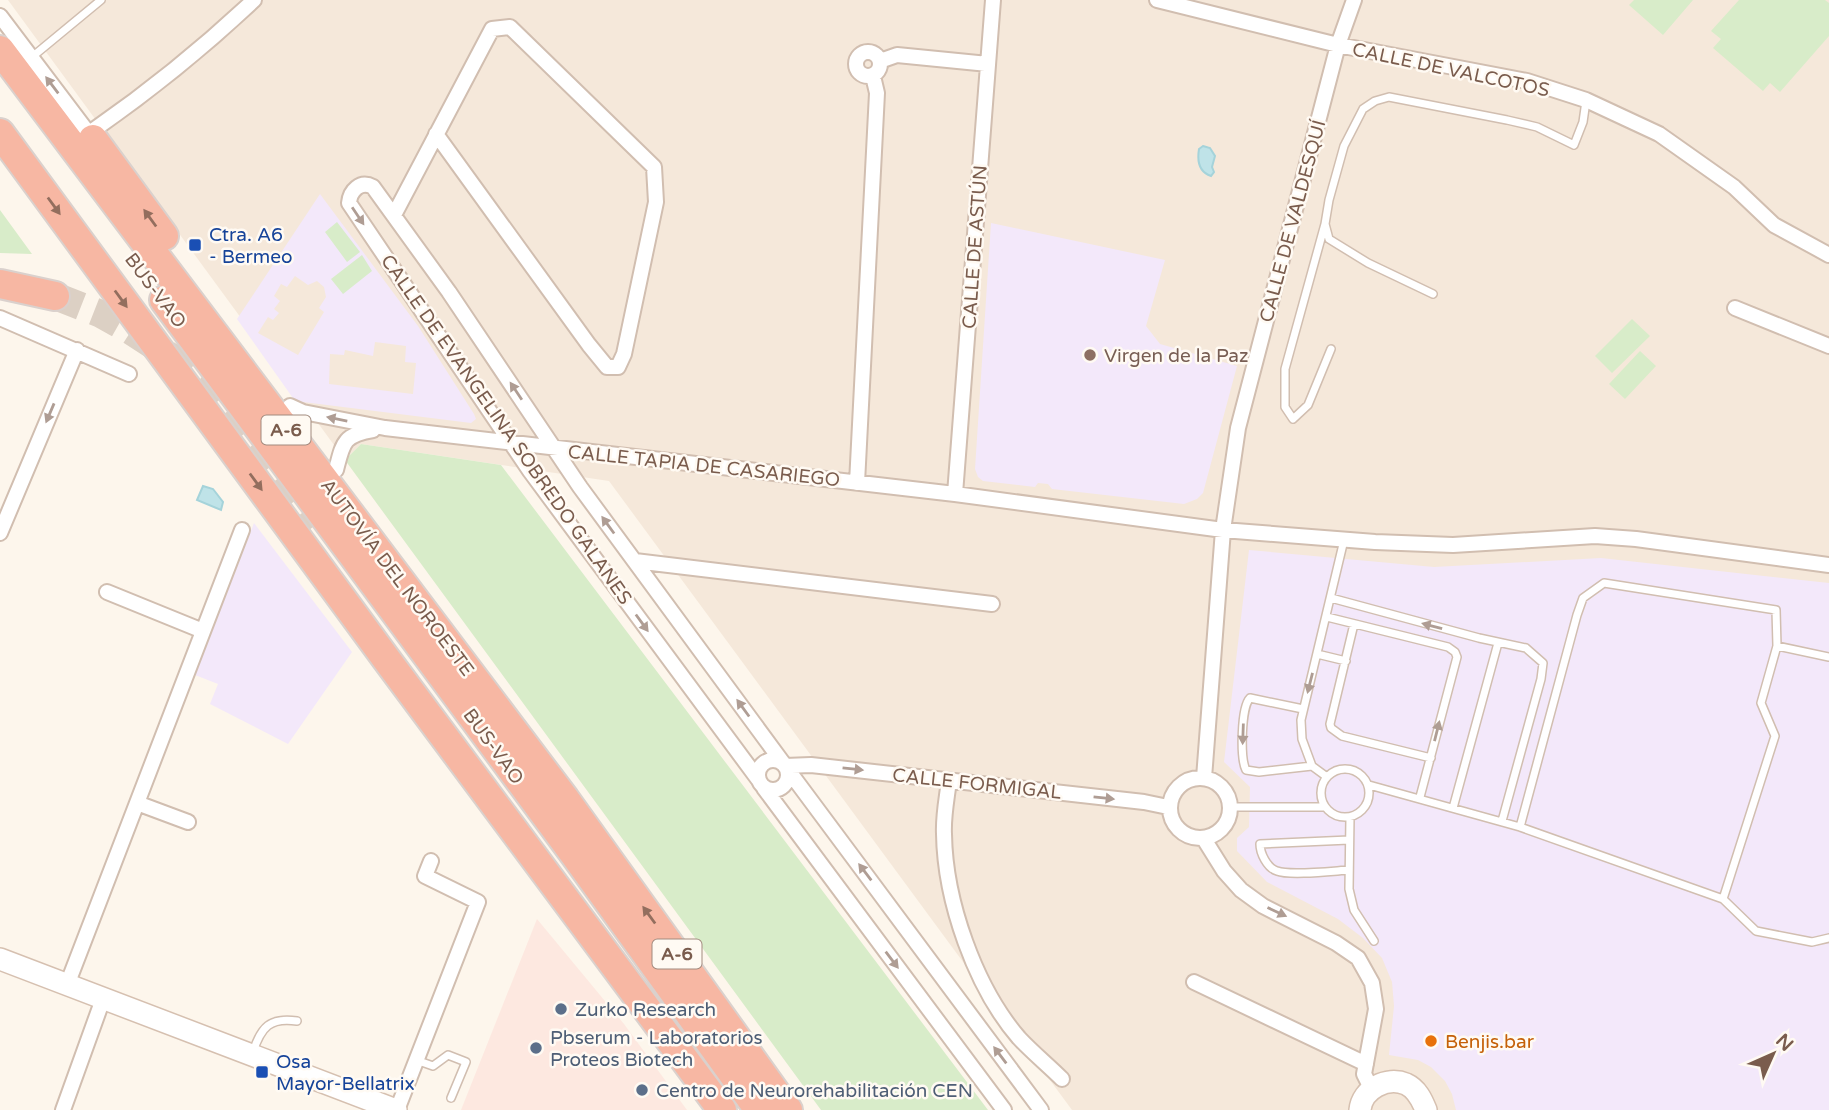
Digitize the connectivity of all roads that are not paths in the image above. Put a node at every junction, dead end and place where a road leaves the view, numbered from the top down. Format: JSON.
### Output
{"nodes":[{"id":1,"x":101,"y":0,"type":"edge"},
{"id":2,"x":254,"y":0,"type":"edge"},
{"id":3,"x":993,"y":0,"type":"edge"},
{"id":4,"x":1157,"y":0,"type":"edge"},
{"id":5,"x":1354,"y":0,"type":"edge"},
{"id":6,"x":0,"y":16,"type":"edge"},
{"id":7,"x":1338,"y":45,"type":"junction"},
{"id":8,"x":0,"y":50,"type":"edge"},
{"id":9,"x":31,"y":58,"type":"junction"},
{"id":10,"x":880,"y":61,"type":"junction"},
{"id":11,"x":988,"y":64,"type":"junction"},
{"id":12,"x":873,"y":76,"type":"junction"},
{"id":13,"x":0,"y":81,"type":"edge"},
{"id":14,"x":1586,"y":100,"type":"junction"},
{"id":15,"x":0,"y":133,"type":"edge"},
{"id":16,"x":436,"y":134,"type":"junction"},
{"id":17,"x":93,"y":139,"type":"junction"},
{"id":18,"x":394,"y":215,"type":"junction"},
{"id":19,"x":1325,"y":224,"type":"junction"},
{"id":20,"x":1829,"y":255,"type":"edge"},
{"id":21,"x":0,"y":284,"type":"edge"},
{"id":22,"x":1433,"y":294,"type":"dead end"},
{"id":23,"x":55,"y":296,"type":"tunnel mouth"},
{"id":24,"x":1735,"y":309,"type":"dead end"},
{"id":25,"x":0,"y":318,"type":"edge"},
{"id":26,"x":1829,"y":346,"type":"edge"},
{"id":27,"x":1331,"y":349,"type":"dead end"},
{"id":28,"x":77,"y":350,"type":"junction"},
{"id":29,"x":129,"y":374,"type":"dead end"},
{"id":30,"x":290,"y":407,"type":"junction"},
{"id":31,"x":385,"y":428,"type":"junction"},
{"id":32,"x":512,"y":443,"type":"junction"},
{"id":33,"x":553,"y":448,"type":"junction"},
{"id":34,"x":336,"y":470,"type":"junction"},
{"id":35,"x":857,"y":483,"type":"junction"},
{"id":36,"x":955,"y":494,"type":"junction"},
{"id":37,"x":313,"y":527,"type":"tunnel mouth"},
{"id":38,"x":242,"y":530,"type":"dead end"},
{"id":39,"x":1223,"y":530,"type":"junction"},
{"id":40,"x":0,"y":533,"type":"edge"},
{"id":41,"x":1343,"y":540,"type":"junction"},
{"id":42,"x":635,"y":561,"type":"junction"},
{"id":43,"x":1829,"y":565,"type":"edge"},
{"id":44,"x":107,"y":592,"type":"dead end"},
{"id":45,"x":1331,"y":598,"type":"junction"},
{"id":46,"x":992,"y":604,"type":"dead end"},
{"id":47,"x":1327,"y":617,"type":"junction"},
{"id":48,"x":1354,"y":624,"type":"junction"},
{"id":49,"x":203,"y":631,"type":"junction"},
{"id":50,"x":1498,"y":643,"type":"junction"},
{"id":51,"x":1777,"y":646,"type":"junction"},
{"id":52,"x":1318,"y":654,"type":"junction"},
{"id":53,"x":1829,"y":657,"type":"edge"},
{"id":54,"x":387,"y":660,"type":"junction"},
{"id":55,"x":1346,"y":661,"type":"junction"},
{"id":56,"x":1303,"y":709,"type":"junction"},
{"id":57,"x":1431,"y":758,"type":"junction"},
{"id":58,"x":785,"y":766,"type":"junction"},
{"id":59,"x":1312,"y":766,"type":"junction"},
{"id":60,"x":1328,"y":777,"type":"junction"},
{"id":61,"x":1205,"y":778,"type":"junction"},
{"id":62,"x":949,"y":780,"type":"junction"},
{"id":63,"x":761,"y":783,"type":"junction"},
{"id":64,"x":1368,"y":785,"type":"junction"},
{"id":65,"x":1420,"y":797,"type":"junction"},
{"id":66,"x":565,"y":799,"type":"junction"},
{"id":67,"x":137,"y":803,"type":"junction"},
{"id":68,"x":1168,"y":807,"type":"junction"},
{"id":69,"x":1231,"y":807,"type":"junction"},
{"id":70,"x":1325,"y":807,"type":"junction"},
{"id":71,"x":1453,"y":807,"type":"junction"},
{"id":72,"x":1350,"y":817,"type":"junction"},
{"id":73,"x":1502,"y":821,"type":"junction"},
{"id":74,"x":188,"y":822,"type":"dead end"},
{"id":75,"x":1520,"y":827,"type":"junction"},
{"id":76,"x":1204,"y":838,"type":"junction"},
{"id":77,"x":1349,"y":839,"type":"junction"},
{"id":78,"x":431,"y":861,"type":"dead end"},
{"id":79,"x":1349,"y":870,"type":"junction"},
{"id":80,"x":1723,"y":899,"type":"junction"},
{"id":81,"x":1829,"y":938,"type":"edge"},
{"id":82,"x":1374,"y":941,"type":"dead end"},
{"id":83,"x":0,"y":959,"type":"edge"},
{"id":84,"x":1194,"y":982,"type":"dead end"},
{"id":85,"x":67,"y":985,"type":"junction"},
{"id":86,"x":103,"y":999,"type":"junction"},
{"id":87,"x":297,"y":1021,"type":"dead end"},
{"id":88,"x":251,"y":1056,"type":"junction"},
{"id":89,"x":416,"y":1060,"type":"junction"},
{"id":90,"x":1366,"y":1065,"type":"junction"},
{"id":91,"x":1062,"y":1079,"type":"dead end"},
{"id":92,"x":451,"y":1098,"type":"dead end"},
{"id":93,"x":1362,"y":1104,"type":"edge"},
{"id":94,"x":372,"y":1106,"type":"edge"},
{"id":95,"x":63,"y":1110,"type":"edge"},
{"id":96,"x":397,"y":1110,"type":"edge"},
{"id":97,"x":704,"y":1110,"type":"edge"},
{"id":98,"x":722,"y":1110,"type":"edge"},
{"id":99,"x":745,"y":1110,"type":"edge"},
{"id":100,"x":759,"y":1110,"type":"edge"},
{"id":101,"x":788,"y":1110,"type":"edge"},
{"id":102,"x":1004,"y":1110,"type":"edge"},
{"id":103,"x":1041,"y":1110,"type":"edge"},
{"id":104,"x":1426,"y":1110,"type":"edge"}],
"edges":[{"from":1,"to":9,"type":"lane"},
{"from":2,"to":17,"type":"street"},
{"from":3,"to":11,"type":"street","name":"CALLE DE ASTÚN"},
{"from":4,"to":7,"type":"street","name":"CALLE DE VALCOTOS"},
{"from":5,"to":7,"type":"street","name":"CALLE DE VALDESQUÍ"},
{"from":6,"to":9,"type":"street"},
{"from":7,"to":14,"type":"street","name":"CALLE DE VALCOTOS"},
{"from":7,"to":39,"type":"street","name":"CALLE DE VALDESQUÍ"},
{"from":8,"to":66,"type":"highway","name":"AUTOVÍA DEL NOROESTE","number":"A-6"},
{"from":17,"to":9,"type":"street","one_way":true},
{"from":10,"to":11,"type":"street","name":"CALLE TAPIA DE CASARIEGO"},
{"from":10,"to":12,"type":"street"},
{"from":10,"to":12,"type":"street","name":"CALLE TAPIA DE CASARIEGO"},
{"from":11,"to":36,"type":"street","name":"CALLE DE ASTÚN"},
{"from":12,"to":35,"type":"street","name":"CALLE TAPIA DE CASARIEGO"},
{"from":13,"to":100,"type":"highway","name":"BUS-VAO"},
{"from":14,"to":19,"type":"lane"},
{"from":14,"to":20,"type":"street","name":"CALLE DE VALCOTOS"},
{"from":15,"to":54,"type":"highway","number":"A-6","one_way":true},
{"from":16,"to":16,"type":"street"},
{"from":16,"to":18,"type":"street"},
{"from":30,"to":17,"type":"highway","one_way":true},
{"from":18,"to":32,"type":"street","name":"CALLE DE EVANGELINA SOBREDO GALANES","one_way":true},
{"from":33,"to":18,"type":"street","name":"CALLE DE EVANGELINA SOBREDO GALANES","one_way":true},
{"from":19,"to":22,"type":"lane"},
{"from":19,"to":27,"type":"lane"},
{"from":21,"to":23,"type":"highway"},
{"from":24,"to":26,"type":"street"},
{"from":25,"to":28,"type":"street"},
{"from":28,"to":29,"type":"street"},
{"from":28,"to":40,"type":"street","one_way":true},
{"from":31,"to":30,"type":"street","name":"CALLE TAPIA DE CASARIEGO","one_way":true},
{"from":30,"to":34,"type":"highway"},
{"from":31,"to":32,"type":"street","name":"CALLE TAPIA DE CASARIEGO"},
{"from":31,"to":34,"type":"street","name":"CALLE TAPIA DE CASARIEGO"},
{"from":32,"to":33,"type":"street","name":"CALLE TAPIA DE CASARIEGO"},
{"from":32,"to":63,"type":"street","name":"CALLE DE EVANGELINA SOBREDO GALANES","one_way":true},
{"from":33,"to":35,"type":"street","name":"CALLE TAPIA DE CASARIEGO"},
{"from":42,"to":33,"type":"street","name":"CALLE DE EVANGELINA SOBREDO GALANES","one_way":true},
{"from":34,"to":66,"type":"highway"},
{"from":35,"to":36,"type":"street","name":"CALLE TAPIA DE CASARIEGO"},
{"from":36,"to":39,"type":"street","name":"CALLE TAPIA DE CASARIEGO"},
{"from":37,"to":99,"type":"highway"},
{"from":38,"to":49,"type":"street"},
{"from":39,"to":41,"type":"street","name":"CALLE TAPIA DE CASARIEGO"},
{"from":39,"to":61,"type":"street","name":"CALLE DE VALDESQUÍ"},
{"from":41,"to":43,"type":"street","name":"CALLE TAPIA DE CASARIEGO"},
{"from":41,"to":45,"type":"lane"},
{"from":42,"to":46,"type":"street"},
{"from":58,"to":42,"type":"street","name":"CALLE DE EVANGELINA SOBREDO GALANES","one_way":true},
{"from":44,"to":49,"type":"street"},
{"from":45,"to":47,"type":"lane"},
{"from":50,"to":45,"type":"lane","one_way":true},
{"from":47,"to":48,"type":"lane"},
{"from":47,"to":52,"type":"lane"},
{"from":48,"to":55,"type":"lane"},
{"from":57,"to":48,"type":"lane","one_way":true},
{"from":49,"to":67,"type":"street"},
{"from":50,"to":71,"type":"lane"},
{"from":50,"to":73,"type":"lane"},
{"from":51,"to":53,"type":"lane"},
{"from":51,"to":75,"type":"lane"},
{"from":51,"to":80,"type":"lane"},
{"from":52,"to":55,"type":"lane"},
{"from":52,"to":56,"type":"lane","one_way":true},
{"from":54,"to":97,"type":"highway"},
{"from":54,"to":98,"type":"highway","number":"A-6"},
{"from":55,"to":57,"type":"lane"},
{"from":56,"to":59,"type":"lane"},
{"from":56,"to":59,"type":"lane","one_way":true},
{"from":57,"to":65,"type":"lane"},
{"from":58,"to":62,"type":"street","name":"CALLE FORMIGAL","one_way":true},
{"from":58,"to":63,"type":"street"},
{"from":58,"to":63,"type":"street"},
{"from":103,"to":58,"type":"street","name":"CALLE DE EVANGELINA SOBREDO GALANES","one_way":true},
{"from":59,"to":60,"type":"lane"},
{"from":60,"to":64,"type":"lane"},
{"from":60,"to":70,"type":"lane"},
{"from":61,"to":68,"type":"street"},
{"from":61,"to":69,"type":"street"},
{"from":62,"to":68,"type":"street","name":"CALLE FORMIGAL","one_way":true},
{"from":62,"to":91,"type":"street"},
{"from":63,"to":102,"type":"street","name":"CALLE DE EVANGELINA SOBREDO GALANES","one_way":true},
{"from":64,"to":65,"type":"lane"},
{"from":64,"to":72,"type":"lane"},
{"from":65,"to":71,"type":"lane"},
{"from":101,"to":66,"type":"highway","name":"AUTOVÍA DEL NOROESTE","number":"A-6","one_way":true},
{"from":67,"to":74,"type":"street"},
{"from":67,"to":85,"type":"street"},
{"from":68,"to":76,"type":"street"},
{"from":69,"to":70,"type":"lane"},
{"from":69,"to":76,"type":"street"},
{"from":70,"to":72,"type":"lane"},
{"from":71,"to":73,"type":"lane"},
{"from":72,"to":77,"type":"lane"},
{"from":73,"to":75,"type":"lane"},
{"from":75,"to":80,"type":"lane"},
{"from":76,"to":90,"type":"street","one_way":true},
{"from":77,"to":79,"type":"lane"},
{"from":77,"to":79,"type":"lane"},
{"from":78,"to":89,"type":"street"},
{"from":79,"to":82,"type":"lane"},
{"from":80,"to":81,"type":"lane"},
{"from":83,"to":85,"type":"street"},
{"from":84,"to":90,"type":"street"},
{"from":85,"to":86,"type":"street"},
{"from":86,"to":88,"type":"street"},
{"from":86,"to":95,"type":"street"},
{"from":87,"to":88,"type":"lane"},
{"from":88,"to":94,"type":"street"},
{"from":89,"to":92,"type":"lane"},
{"from":89,"to":96,"type":"street"},
{"from":90,"to":93,"type":"street"},
{"from":93,"to":104,"type":"street"},
{"from":94,"to":96,"type":"street"}]}
